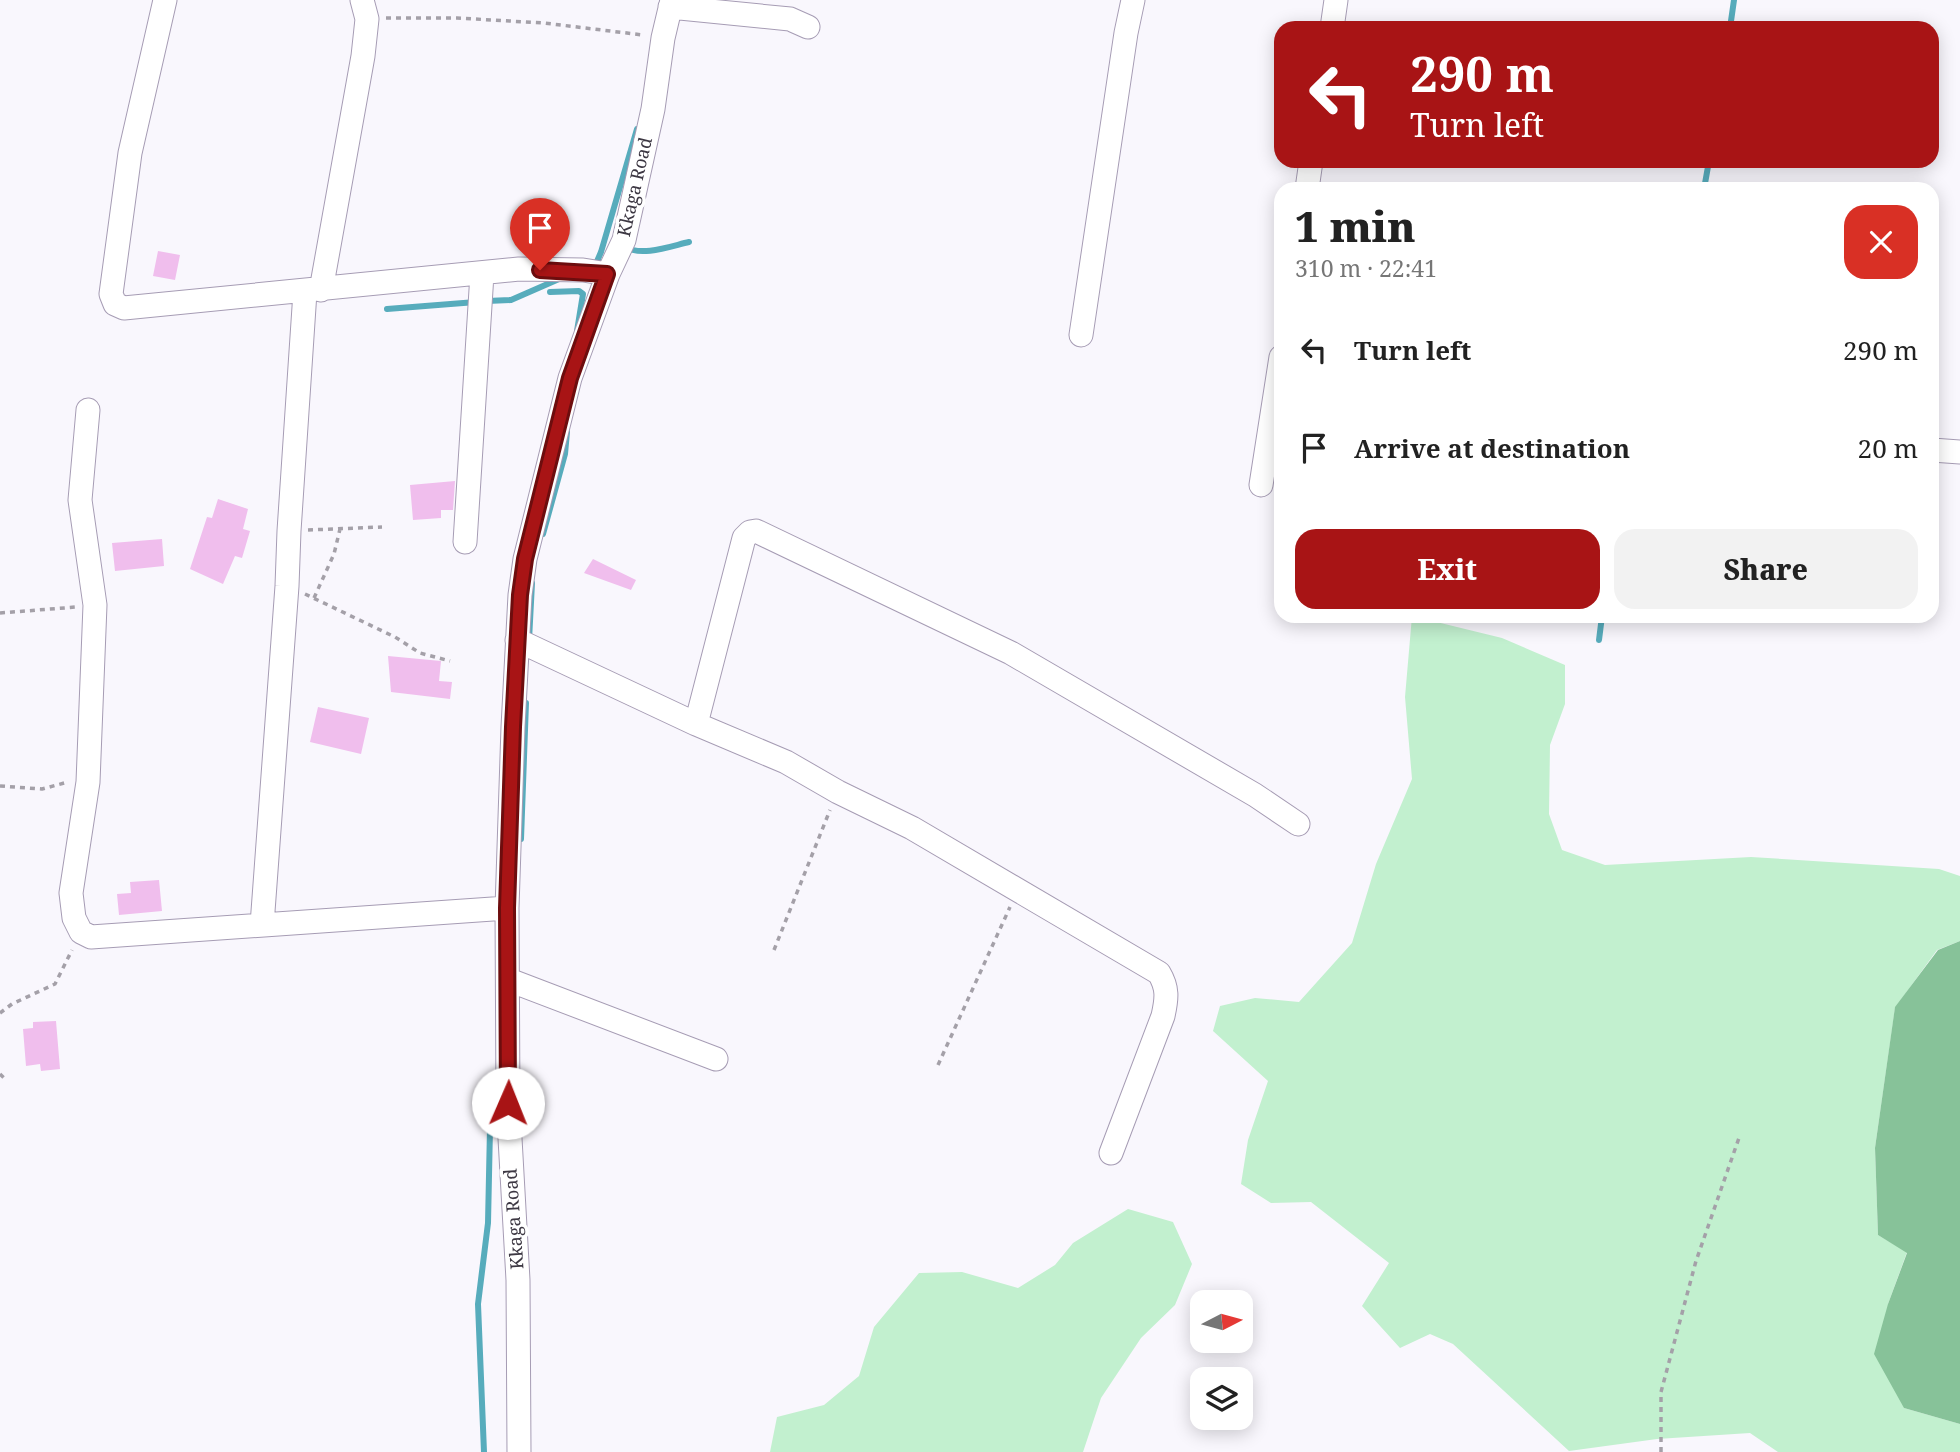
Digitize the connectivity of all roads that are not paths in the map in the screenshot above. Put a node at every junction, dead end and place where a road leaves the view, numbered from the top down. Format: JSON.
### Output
{"nodes":[{"id":1,"x":165,"y":0,"type":"edge"},
{"id":2,"x":1133,"y":0,"type":"edge"},
{"id":3,"x":1336,"y":0,"type":"edge"},
{"id":4,"x":671,"y":3,"type":"edge"},
{"id":5,"x":364,"y":9,"type":"edge"},
{"id":6,"x":1333,"y":21,"type":"edge"},
{"id":7,"x":808,"y":27,"type":"dead end"},
{"id":8,"x":482,"y":274,"type":"junction"},
{"id":9,"x":607,"y":274,"type":"junction"},
{"id":10,"x":313,"y":291,"type":"junction"},
{"id":11,"x":1081,"y":335,"type":"dead end"},
{"id":12,"x":1274,"y":402,"type":"edge"},
{"id":13,"x":88,"y":410,"type":"dead end"},
{"id":14,"x":1939,"y":452,"type":"edge"},
{"id":15,"x":1960,"y":452,"type":"edge"},
{"id":16,"x":1261,"y":485,"type":"dead end"},
{"id":17,"x":465,"y":542,"type":"dead end"},
{"id":18,"x":517,"y":640,"type":"junction"},
{"id":19,"x":696,"y":724,"type":"junction"},
{"id":20,"x":1298,"y":824,"type":"dead end"},
{"id":21,"x":507,"y":908,"type":"junction"},
{"id":22,"x":262,"y":925,"type":"junction"},
{"id":23,"x":509,"y":980,"type":"junction"},
{"id":24,"x":716,"y":1059,"type":"dead end"},
{"id":25,"x":1111,"y":1153,"type":"dead end"},
{"id":26,"x":519,"y":1452,"type":"edge"}],
"edges":[{"from":1,"to":10,"type":"street"},
{"from":2,"to":11,"type":"street"},
{"from":3,"to":6,"type":"street"},
{"from":4,"to":7,"type":"street"},
{"from":4,"to":9,"type":"street","name":"Kkaga Road"},
{"from":5,"to":10,"type":"street"},
{"from":8,"to":9,"type":"street"},
{"from":8,"to":10,"type":"street"},
{"from":8,"to":17,"type":"street"},
{"from":9,"to":18,"type":"street","name":"Kkaga Road"},
{"from":10,"to":22,"type":"street"},
{"from":12,"to":16,"type":"street"},
{"from":13,"to":22,"type":"street"},
{"from":14,"to":15,"type":"street"},
{"from":18,"to":19,"type":"street"},
{"from":18,"to":21,"type":"street","name":"Kkaga Road"},
{"from":19,"to":20,"type":"street"},
{"from":19,"to":25,"type":"street"},
{"from":21,"to":22,"type":"street"},
{"from":21,"to":23,"type":"street","name":"Kkaga Road"},
{"from":23,"to":24,"type":"street"},
{"from":23,"to":26,"type":"street","name":"Kkaga Road"}]}
